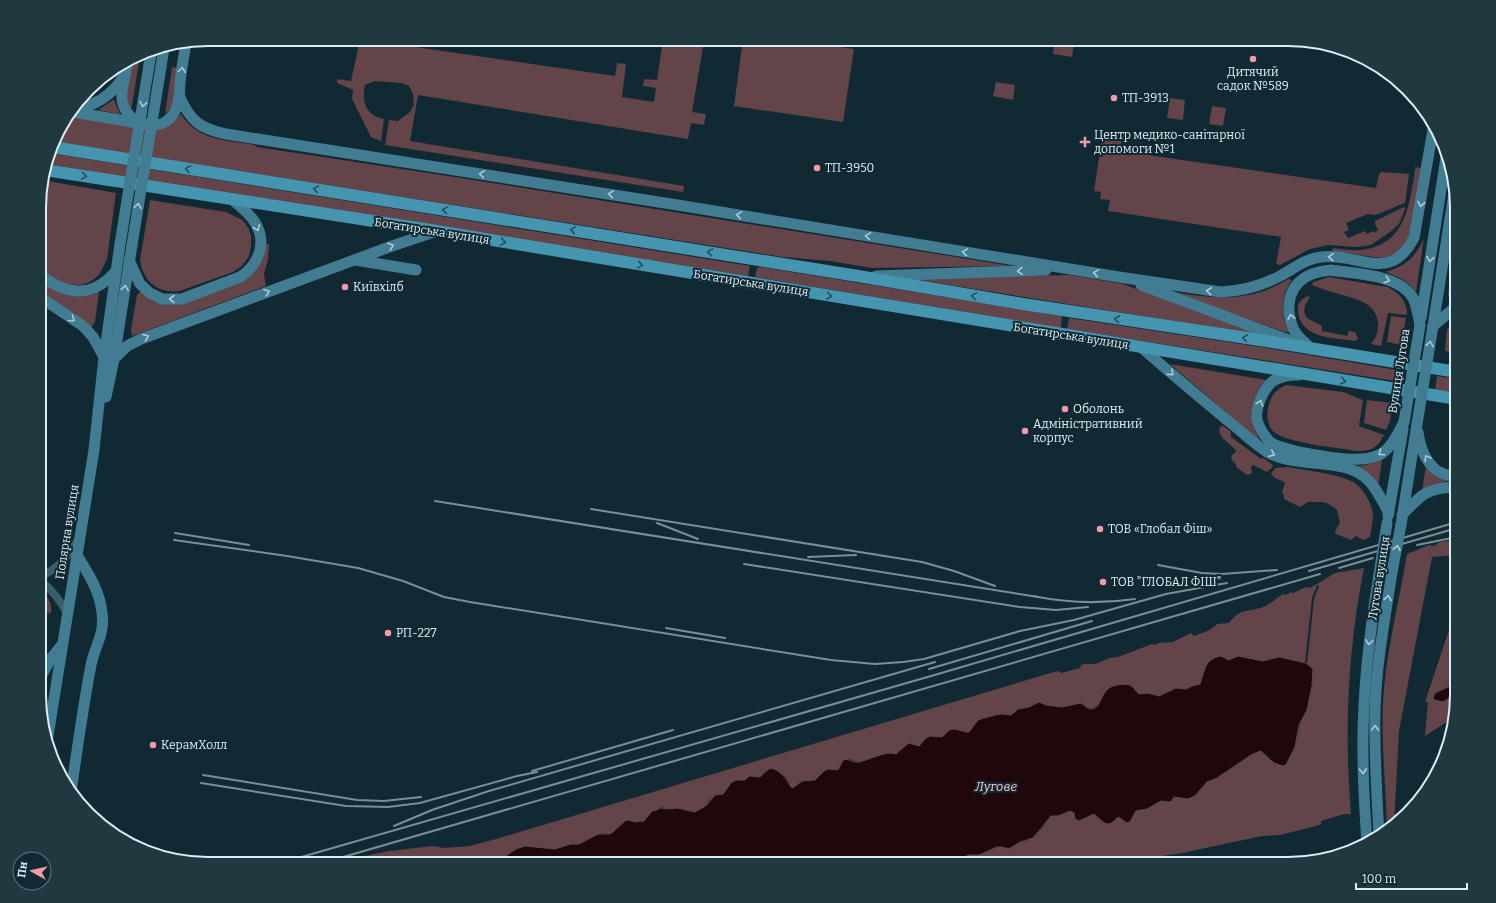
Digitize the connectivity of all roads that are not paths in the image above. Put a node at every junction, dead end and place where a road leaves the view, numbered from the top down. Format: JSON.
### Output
{"nodes":[{"id":1,"x":186,"y":47,"type":"edge"},
{"id":2,"x":163,"y":53,"type":"edge"},
{"id":3,"x":151,"y":57,"type":"edge"},
{"id":4,"x":127,"y":68,"type":"edge"},
{"id":5,"x":125,"y":69,"type":"edge"},
{"id":6,"x":180,"y":97,"type":"junction"},
{"id":7,"x":81,"y":108,"type":"edge"},
{"id":8,"x":77,"y":113,"type":"edge"},
{"id":9,"x":138,"y":123,"type":"junction"},
{"id":10,"x":1432,"y":135,"type":"edge"},
{"id":11,"x":57,"y":148,"type":"edge"},
{"id":12,"x":1445,"y":168,"type":"edge"},
{"id":13,"x":51,"y":171,"type":"edge"},
{"id":14,"x":232,"y":199,"type":"junction"},
{"id":15,"x":1450,"y":217,"type":"edge"},
{"id":16,"x":437,"y":231,"type":"junction"},
{"id":17,"x":129,"y":260,"type":"junction"},
{"id":18,"x":355,"y":260,"type":"junction"},
{"id":19,"x":1073,"y":269,"type":"junction"},
{"id":20,"x":416,"y":270,"type":"dead end"},
{"id":21,"x":116,"y":271,"type":"junction"},
{"id":22,"x":858,"y":276,"type":"junction"},
{"id":23,"x":1119,"y":277,"type":"junction"},
{"id":24,"x":46,"y":279,"type":"edge"},
{"id":25,"x":46,"y":301,"type":"edge"},
{"id":26,"x":1450,"y":311,"type":"edge"},
{"id":27,"x":1420,"y":325,"type":"junction"},
{"id":28,"x":1432,"y":326,"type":"junction"},
{"id":29,"x":1141,"y":348,"type":"junction"},
{"id":30,"x":1311,"y":349,"type":"junction"},
{"id":31,"x":109,"y":358,"type":"junction"},
{"id":32,"x":1450,"y":371,"type":"edge"},
{"id":33,"x":1304,"y":374,"type":"junction"},
{"id":34,"x":1450,"y":398,"type":"edge"},
{"id":35,"x":1404,"y":422,"type":"junction"},
{"id":36,"x":1417,"y":424,"type":"junction"},
{"id":37,"x":1450,"y":475,"type":"edge"},
{"id":38,"x":1450,"y":488,"type":"edge"},
{"id":39,"x":1388,"y":518,"type":"junction"},
{"id":40,"x":1401,"y":520,"type":"junction"},
{"id":41,"x":80,"y":538,"type":"junction"},
{"id":42,"x":77,"y":555,"type":"junction"},
{"id":43,"x":46,"y":574,"type":"edge"},
{"id":44,"x":46,"y":586,"type":"edge"},
{"id":45,"x":67,"y":614,"type":"junction"},
{"id":46,"x":62,"y":644,"type":"junction"},
{"id":47,"x":46,"y":667,"type":"edge"},
{"id":48,"x":49,"y":727,"type":"edge"},
{"id":49,"x":72,"y":784,"type":"edge"},
{"id":50,"x":1379,"y":829,"type":"edge"},
{"id":51,"x":1367,"y":836,"type":"edge"}],
"edges":[{"from":6,"to":1,"type":"main road","one_way":true},
{"from":17,"to":2,"type":"main road","name":"Полярна вулиця","one_way":true,"bridge":true},
{"from":3,"to":21,"type":"main road","name":"Полярна вулиця","one_way":true,"bridge":true},
{"from":4,"to":9,"type":"main road"},
{"from":5,"to":7,"type":"main road"},
{"from":6,"to":9,"type":"main road"},
{"from":19,"to":6,"type":"main road","name":"Богатирська вулиця","one_way":true},
{"from":8,"to":9,"type":"main road"},
{"from":10,"to":23,"type":"main road","name":"Богатирська вулиця","one_way":true},
{"from":22,"to":11,"type":"main road","name":"Богатирська вулиця","one_way":true},
{"from":12,"to":27,"type":"main road","name":"Вулиця Лугова","one_way":true},
{"from":13,"to":14,"type":"main road","name":"Богатирська вулиця","one_way":true},
{"from":14,"to":16,"type":"main road","name":"Богатирська вулиця"},
{"from":14,"to":17,"type":"main road","one_way":true},
{"from":15,"to":28,"type":"main road","name":"Лугова вулиця"},
{"from":18,"to":16,"type":"main road","one_way":true},
{"from":16,"to":29,"type":"main road","name":"Богатирська вулиця","one_way":true},
{"from":31,"to":17,"type":"main road","name":"Полярна вулиця","one_way":true},
{"from":18,"to":20,"type":"main road"},
{"from":31,"to":18,"type":"main road","one_way":true},
{"from":19,"to":22,"type":"main road","one_way":true},
{"from":23,"to":19,"type":"main road","name":"Богатирська вулиця","one_way":true},
{"from":21,"to":24,"type":"main road"},
{"from":21,"to":31,"type":"main road","name":"Полярна вулиця"},
{"from":30,"to":22,"type":"main road","name":"Богатирська вулиця","one_way":true},
{"from":23,"to":30,"type":"main road","name":"Богатирська вулиця"},
{"from":25,"to":31,"type":"main road","one_way":true},
{"from":26,"to":28,"type":"main road"},
{"from":30,"to":27,"type":"main road","one_way":true},
{"from":27,"to":35,"type":"main road","name":"Вулиця Лугова","bridge":true},
{"from":36,"to":28,"type":"main road","name":"Лугова вулиця","one_way":true,"bridge":true},
{"from":29,"to":33,"type":"main road","name":"Богатирська вулиця"},
{"from":29,"to":39,"type":"main road","one_way":true},
{"from":30,"to":32,"type":"main road","name":"Богатирська вулиця"},
{"from":31,"to":41,"type":"main road","name":"Полярна вулиця"},
{"from":33,"to":34,"type":"main road","name":"Богатирська вулиця","one_way":true},
{"from":35,"to":33,"type":"main road","one_way":true},
{"from":35,"to":39,"type":"main road","name":"Лугова вулиця"},
{"from":37,"to":36,"type":"main road","one_way":true},
{"from":36,"to":40,"type":"main road","name":"Лугова вулиця"},
{"from":38,"to":40,"type":"main road"},
{"from":39,"to":51,"type":"main road","name":"Лугова вулиця","one_way":true,"bridge":true},
{"from":50,"to":40,"type":"main road","name":"Лугова вулиця","one_way":true,"bridge":true},
{"from":41,"to":42,"type":"main road","name":"Полярна вулиця"},
{"from":41,"to":43,"type":"street"},
{"from":42,"to":45,"type":"main road","name":"Полярна вулиця"},
{"from":42,"to":49,"type":"main road"},
{"from":44,"to":45,"type":"street"},
{"from":45,"to":46,"type":"main road","name":"Полярна вулиця"},
{"from":46,"to":47,"type":"main road"},
{"from":46,"to":48,"type":"main road","name":"Полярна вулиця"}]}
